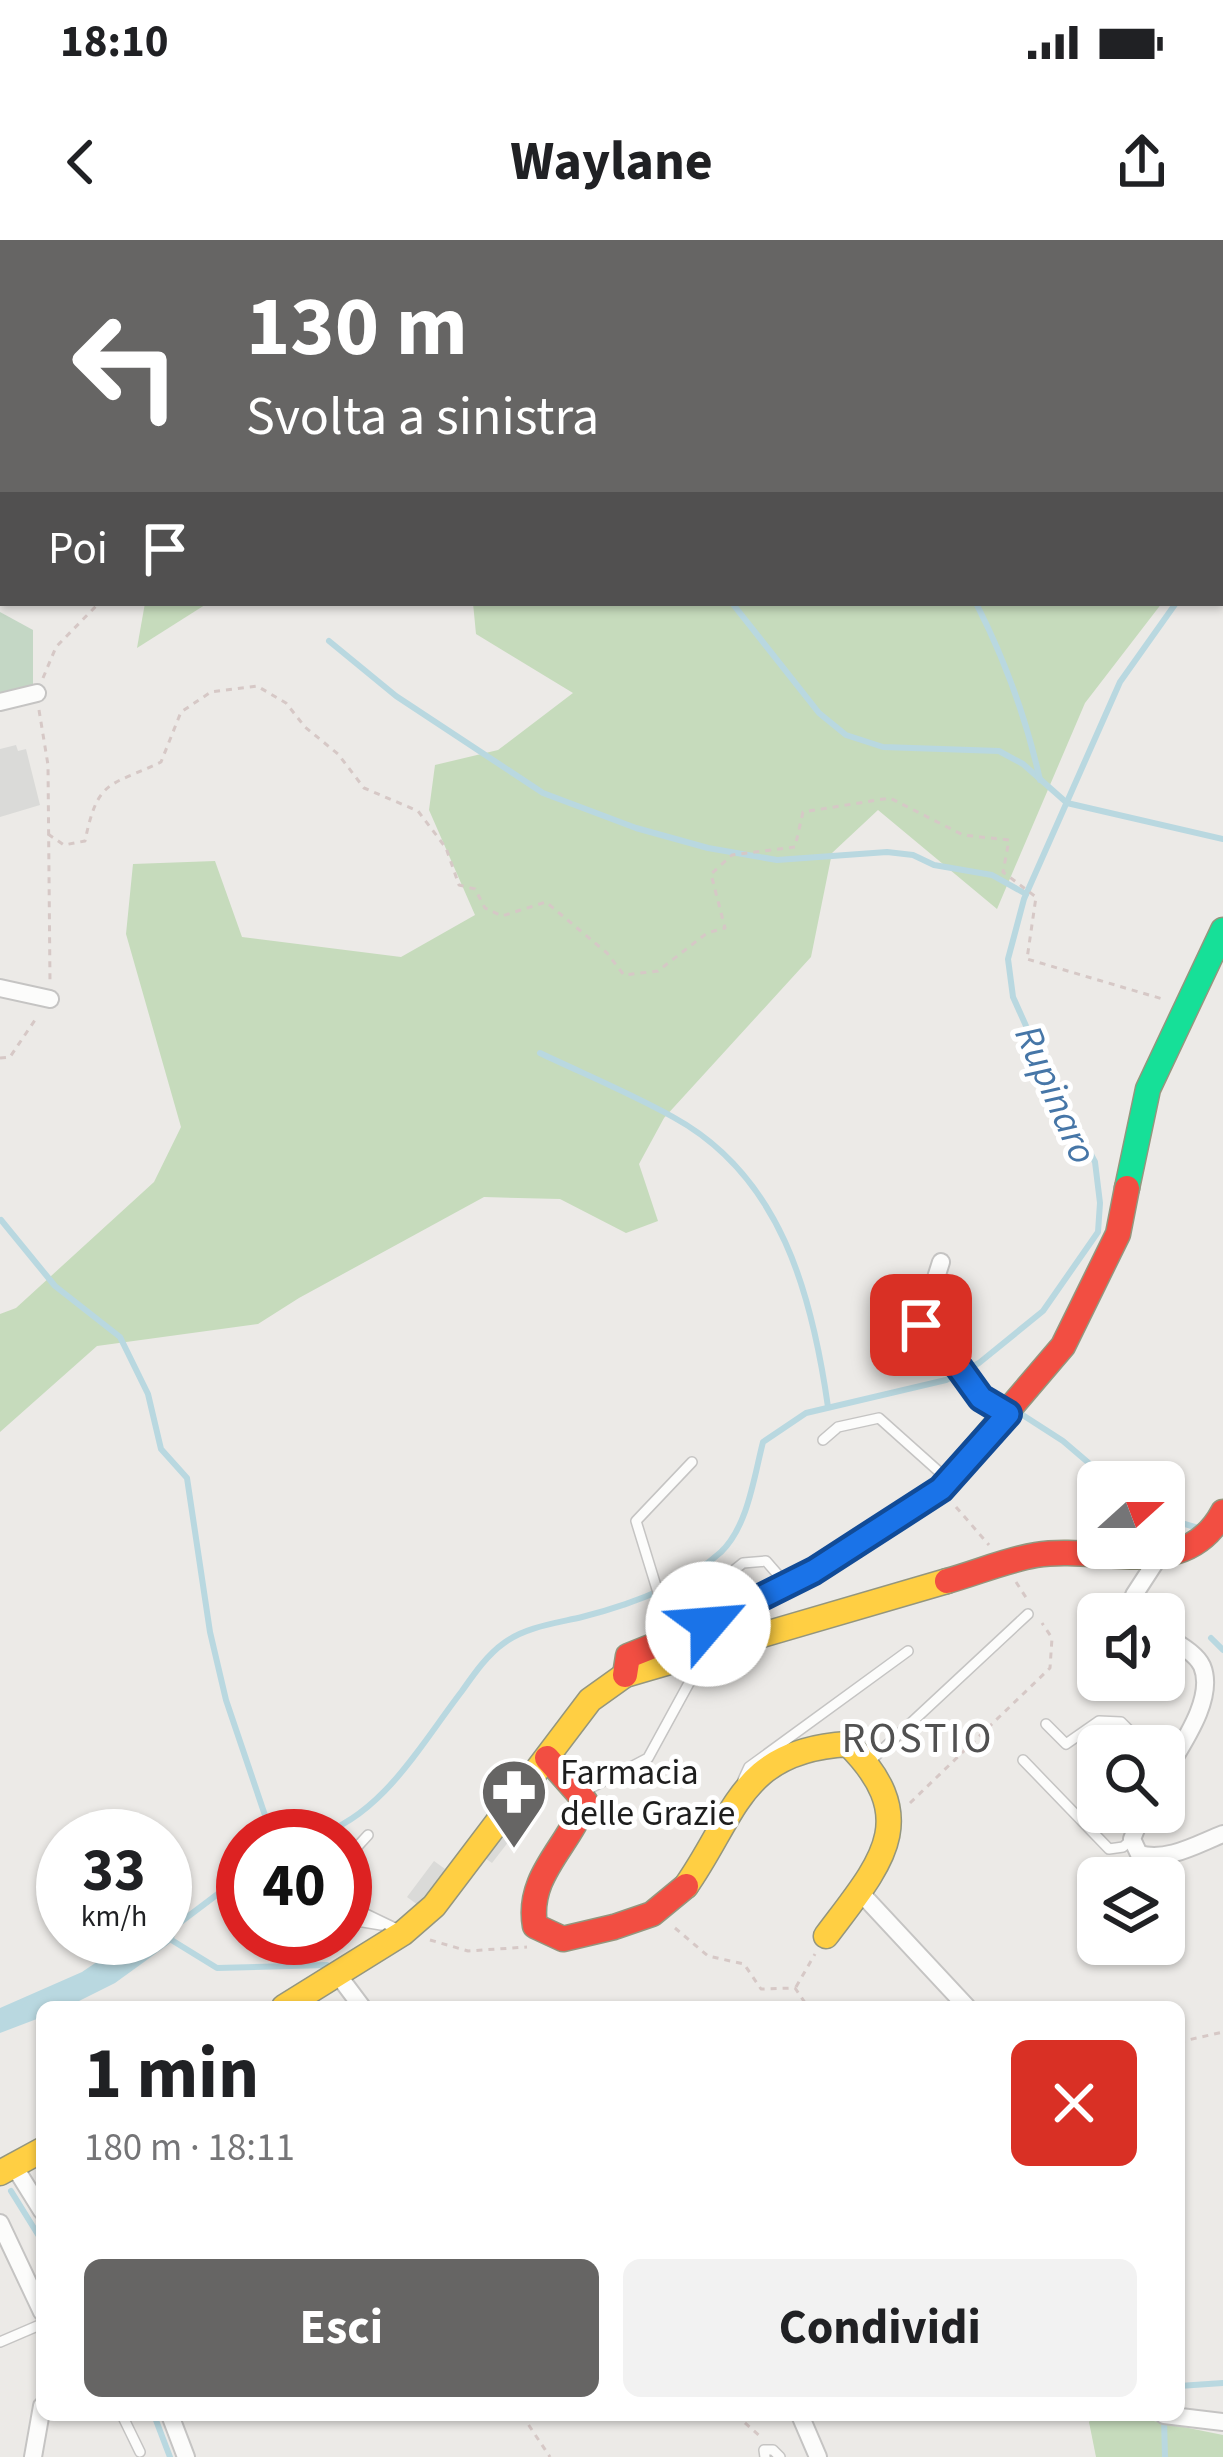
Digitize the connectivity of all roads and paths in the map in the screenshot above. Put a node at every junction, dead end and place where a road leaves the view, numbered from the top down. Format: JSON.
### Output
{"nodes":[{"id":1,"x":96,"y":606,"type":"edge"},
{"id":2,"x":37,"y":693,"type":"junction"},
{"id":3,"x":0,"y":702,"type":"edge"},
{"id":4,"x":48,"y":834,"type":"junction"},
{"id":5,"x":1223,"y":930,"type":"edge"},
{"id":6,"x":0,"y":988,"type":"edge"},
{"id":7,"x":50,"y":999,"type":"junction"},
{"id":8,"x":1185,"y":1005,"type":"junction"},
{"id":9,"x":0,"y":1058,"type":"edge"},
{"id":10,"x":941,"y":1262,"type":"dead end"},
{"id":11,"x":1008,"y":1414,"type":"junction"},
{"id":12,"x":823,"y":1440,"type":"dead end"},
{"id":13,"x":692,"y":1462,"type":"dead end"},
{"id":14,"x":949,"y":1481,"type":"junction"},
{"id":15,"x":1220,"y":1522,"type":"edge"},
{"id":16,"x":1077,"y":1551,"type":"edge"},
{"id":17,"x":1185,"y":1553,"type":"edge"},
{"id":18,"x":787,"y":1585,"type":"junction"},
{"id":19,"x":734,"y":1611,"type":"junction"},
{"id":20,"x":1028,"y":1614,"type":"dead end"},
{"id":21,"x":673,"y":1638,"type":"junction"},
{"id":22,"x":1185,"y":1650,"type":"edge"},
{"id":23,"x":908,"y":1651,"type":"dead end"},
{"id":24,"x":625,"y":1675,"type":"junction"},
{"id":25,"x":698,"y":1676,"type":"dead end"},
{"id":26,"x":1046,"y":1724,"type":"dead end"},
{"id":27,"x":1093,"y":1725,"type":"edge"},
{"id":28,"x":1123,"y":1725,"type":"edge"},
{"id":29,"x":1185,"y":1730,"type":"edge"},
{"id":30,"x":1077,"y":1736,"type":"edge"},
{"id":31,"x":547,"y":1758,"type":"junction"},
{"id":32,"x":1023,"y":1760,"type":"dead end"},
{"id":33,"x":869,"y":1762,"type":"junction"},
{"id":34,"x":743,"y":1791,"type":"junction"},
{"id":35,"x":578,"y":1794,"type":"junction"},
{"id":36,"x":1134,"y":1833,"type":"edge"},
{"id":37,"x":1223,"y":1834,"type":"edge"},
{"id":38,"x":1132,"y":1839,"type":"junction"},
{"id":39,"x":859,"y":1891,"type":"junction"},
{"id":40,"x":372,"y":1917,"type":"edge"},
{"id":41,"x":372,"y":1924,"type":"edge"},
{"id":42,"x":671,"y":1924,"type":"dead end"},
{"id":43,"x":399,"y":1930,"type":"junction"},
{"id":44,"x":826,"y":1936,"type":"joint"},
{"id":45,"x":547,"y":1945,"type":"dead end"},
{"id":46,"x":338,"y":1976,"type":"junction"},
{"id":47,"x":795,"y":1988,"type":"junction"},
{"id":48,"x":294,"y":2001,"type":"edge"},
{"id":49,"x":357,"y":2001,"type":"edge"},
{"id":50,"x":804,"y":2001,"type":"edge"},
{"id":51,"x":961,"y":2001,"type":"edge"},
{"id":52,"x":1223,"y":2032,"type":"edge"},
{"id":53,"x":1185,"y":2041,"type":"edge"},
{"id":54,"x":36,"y":2153,"type":"edge"},
{"id":55,"x":7,"y":2170,"type":"edge"},
{"id":56,"x":36,"y":2203,"type":"edge"},
{"id":57,"x":0,"y":2223,"type":"edge"},
{"id":58,"x":36,"y":2299,"type":"edge"},
{"id":59,"x":36,"y":2327,"type":"edge"},
{"id":60,"x":0,"y":2342,"type":"edge"},
{"id":61,"x":1185,"y":2417,"type":"edge"},
{"id":62,"x":39,"y":2421,"type":"edge"},
{"id":63,"x":125,"y":2421,"type":"edge"},
{"id":64,"x":172,"y":2421,"type":"edge"},
{"id":65,"x":525,"y":2421,"type":"edge"},
{"id":66,"x":742,"y":2421,"type":"edge"},
{"id":67,"x":803,"y":2421,"type":"edge"},
{"id":68,"x":1223,"y":2422,"type":"edge"},
{"id":69,"x":140,"y":2452,"type":"dead end"},
{"id":70,"x":773,"y":2455,"type":"edge"},
{"id":71,"x":33,"y":2457,"type":"edge"},
{"id":72,"x":186,"y":2457,"type":"edge"},
{"id":73,"x":550,"y":2457,"type":"edge"},
{"id":74,"x":818,"y":2457,"type":"edge"}],
"edges":[{"from":1,"to":2,"type":"path"},
{"from":2,"to":3,"type":"street"},
{"from":2,"to":4,"type":"path"},
{"from":4,"to":7,"type":"path"},
{"from":4,"to":8,"type":"path"},
{"from":5,"to":8,"type":"street"},
{"from":6,"to":7,"type":"street"},
{"from":7,"to":9,"type":"path"},
{"from":8,"to":11,"type":"street"},
{"from":10,"to":11,"type":"street"},
{"from":11,"to":14,"type":"street"},
{"from":12,"to":14,"type":"lane"},
{"from":13,"to":21,"type":"lane"},
{"from":14,"to":18,"type":"street"},
{"from":15,"to":17,"type":"street"},
{"from":16,"to":24,"type":"street"},
{"from":18,"to":19,"type":"street"},
{"from":18,"to":19,"type":"lane"},
{"from":19,"to":21,"type":"street"},
{"from":20,"to":33,"type":"lane"},
{"from":21,"to":24,"type":"street"},
{"from":22,"to":29,"type":"street"},
{"from":23,"to":34,"type":"lane"},
{"from":24,"to":31,"type":"street"},
{"from":25,"to":35,"type":"lane"},
{"from":26,"to":30,"type":"lane"},
{"from":27,"to":28,"type":"lane"},
{"from":31,"to":35,"type":"street"},
{"from":31,"to":43,"type":"street"},
{"from":32,"to":38,"type":"lane"},
{"from":33,"to":34,"type":"street"},
{"from":33,"to":39,"type":"street"},
{"from":34,"to":35,"type":"street"},
{"from":36,"to":38,"type":"street"},
{"from":37,"to":38,"type":"street"},
{"from":39,"to":44,"type":"street"},
{"from":39,"to":51,"type":"street"},
{"from":40,"to":43,"type":"lane"},
{"from":41,"to":43,"type":"lane"},
{"from":42,"to":47,"type":"path"},
{"from":43,"to":45,"type":"path"},
{"from":43,"to":46,"type":"street"},
{"from":44,"to":47,"type":"path"},
{"from":46,"to":48,"type":"street"},
{"from":46,"to":49,"type":"street"},
{"from":47,"to":50,"type":"path"},
{"from":52,"to":53,"type":"path"},
{"from":54,"to":55,"type":"street"},
{"from":55,"to":56,"type":"street"},
{"from":57,"to":58,"type":"street"},
{"from":59,"to":60,"type":"lane"},
{"from":61,"to":68,"type":"street"},
{"from":62,"to":71,"type":"street"},
{"from":63,"to":69,"type":"lane"},
{"from":64,"to":72,"type":"street"},
{"from":65,"to":73,"type":"path"},
{"from":66,"to":70,"type":"path"},
{"from":67,"to":74,"type":"street"}]}
